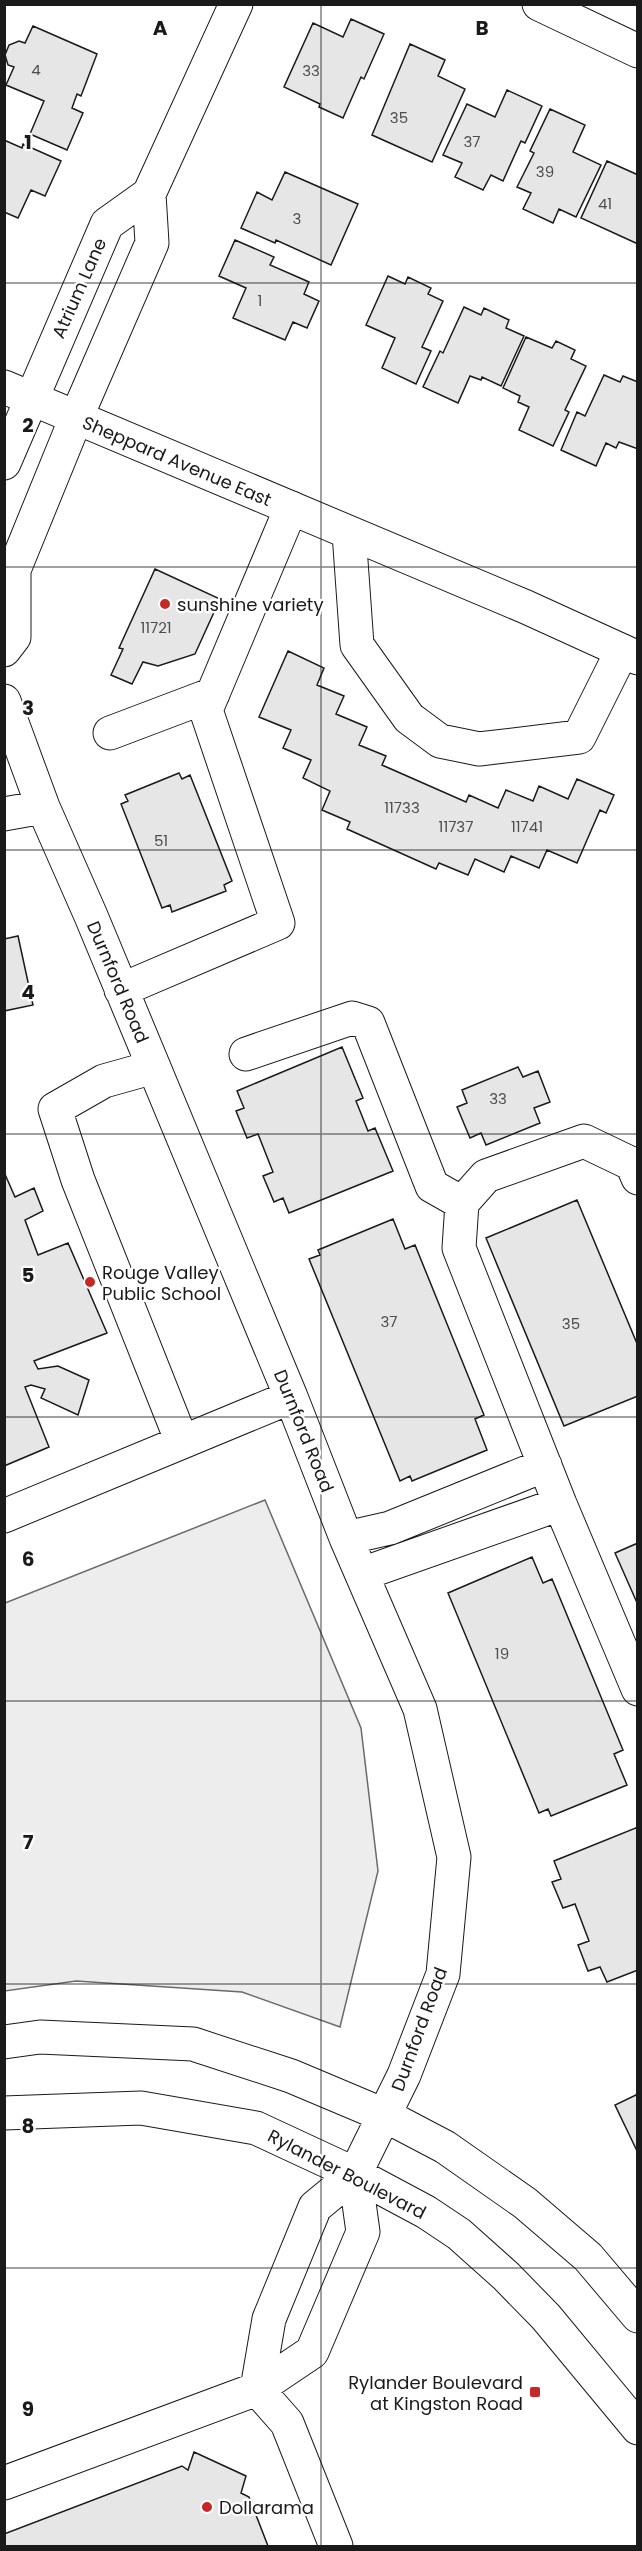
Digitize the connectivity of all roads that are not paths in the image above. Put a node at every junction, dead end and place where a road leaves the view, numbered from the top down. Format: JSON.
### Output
{"nodes":[{"id":1,"x":236,"y":4,"type":"edge"},
{"id":2,"x":540,"y":4,"type":"edge"},
{"id":3,"x":638,"y":51,"type":"edge"},
{"id":4,"x":149,"y":194,"type":"junction"},
{"id":5,"x":18,"y":394,"type":"edge"},
{"id":6,"x":76,"y":418,"type":"junction"},
{"id":7,"x":4,"y":463,"type":"edge"},
{"id":8,"x":291,"y":508,"type":"junction"},
{"id":9,"x":349,"y":533,"type":"junction"},
{"id":10,"x":4,"y":650,"type":"edge"},
{"id":11,"x":630,"y":654,"type":"edge"},
{"id":12,"x":213,"y":694,"type":"junction"},
{"id":13,"x":4,"y":701,"type":"edge"},
{"id":14,"x":110,"y":733,"type":"dead end"},
{"id":15,"x":43,"y":807,"type":"junction"},
{"id":16,"x":4,"y":814,"type":"edge"},
{"id":17,"x":121,"y":990,"type":"junction"},
{"id":18,"x":246,"y":1054,"type":"dead end"},
{"id":19,"x":154,"y":1067,"type":"junction"},
{"id":20,"x":638,"y":1178,"type":"edge"},
{"id":21,"x":462,"y":1203,"type":"junction"},
{"id":22,"x":291,"y":1397,"type":"junction"},
{"id":23,"x":183,"y":1442,"type":"junction"},
{"id":24,"x":545,"y":1465,"type":"junction"},
{"id":25,"x":560,"y":1504,"type":"junction"},
{"id":26,"x":4,"y":1516,"type":"edge"},
{"id":27,"x":346,"y":1538,"type":"junction"},
{"id":28,"x":362,"y":1574,"type":"junction"},
{"id":29,"x":638,"y":1689,"type":"edge"},
{"id":30,"x":4,"y":2042,"type":"edge"},
{"id":31,"x":4,"y":2113,"type":"edge"},
{"id":32,"x":386,"y":2116,"type":"junction"},
{"id":33,"x":355,"y":2174,"type":"junction"},
{"id":34,"x":636,"y":2312,"type":"edge"},
{"id":35,"x":257,"y":2389,"type":"junction"},
{"id":36,"x":638,"y":2428,"type":"edge"},
{"id":37,"x":4,"y":2483,"type":"edge"},
{"id":38,"x":336,"y":2547,"type":"edge"}],
"edges":[{"from":1,"to":4,"type":"street","name":"Atrium Lane"},
{"from":2,"to":3,"type":"street"},
{"from":4,"to":5,"type":"street","name":"Atrium Lane"},
{"from":4,"to":6,"type":"street","name":"Atrium Lane"},
{"from":5,"to":6,"type":"street","name":"Sheppard Avenue East"},
{"from":5,"to":7,"type":"street"},
{"from":6,"to":8,"type":"street","name":"Sheppard Avenue East"},
{"from":6,"to":10,"type":"street"},
{"from":8,"to":9,"type":"street","name":"Sheppard Avenue East"},
{"from":8,"to":12,"type":"street"},
{"from":9,"to":11,"type":"street","name":"Sheppard Avenue East"},
{"from":9,"to":11,"type":"street","name":"Sheppard Avenue East"},
{"from":12,"to":14,"type":"street"},
{"from":12,"to":17,"type":"street"},
{"from":13,"to":15,"type":"street","name":"Durnford Road"},
{"from":15,"to":16,"type":"street"},
{"from":15,"to":17,"type":"street","name":"Durnford Road"},
{"from":17,"to":19,"type":"street","name":"Durnford Road"},
{"from":18,"to":21,"type":"street"},
{"from":19,"to":22,"type":"street","name":"Durnford Road"},
{"from":19,"to":23,"type":"street"},
{"from":20,"to":21,"type":"street"},
{"from":21,"to":24,"type":"street"},
{"from":22,"to":23,"type":"street"},
{"from":22,"to":27,"type":"street","name":"Durnford Road"},
{"from":23,"to":26,"type":"street"},
{"from":24,"to":25,"type":"street"},
{"from":24,"to":27,"type":"street"},
{"from":25,"to":28,"type":"street"},
{"from":25,"to":29,"type":"street"},
{"from":27,"to":28,"type":"street","name":"Durnford Road"},
{"from":28,"to":32,"type":"street","name":"Durnford Road"},
{"from":30,"to":32,"type":"street"},
{"from":31,"to":33,"type":"street","name":"Rylander Boulevard"},
{"from":32,"to":33,"type":"street","name":"Durnford Road"},
{"from":32,"to":34,"type":"street"},
{"from":33,"to":35,"type":"street"},
{"from":33,"to":35,"type":"street"},
{"from":33,"to":36,"type":"street","name":"Rylander Boulevard"},
{"from":35,"to":37,"type":"street"},
{"from":35,"to":38,"type":"street"}]}
